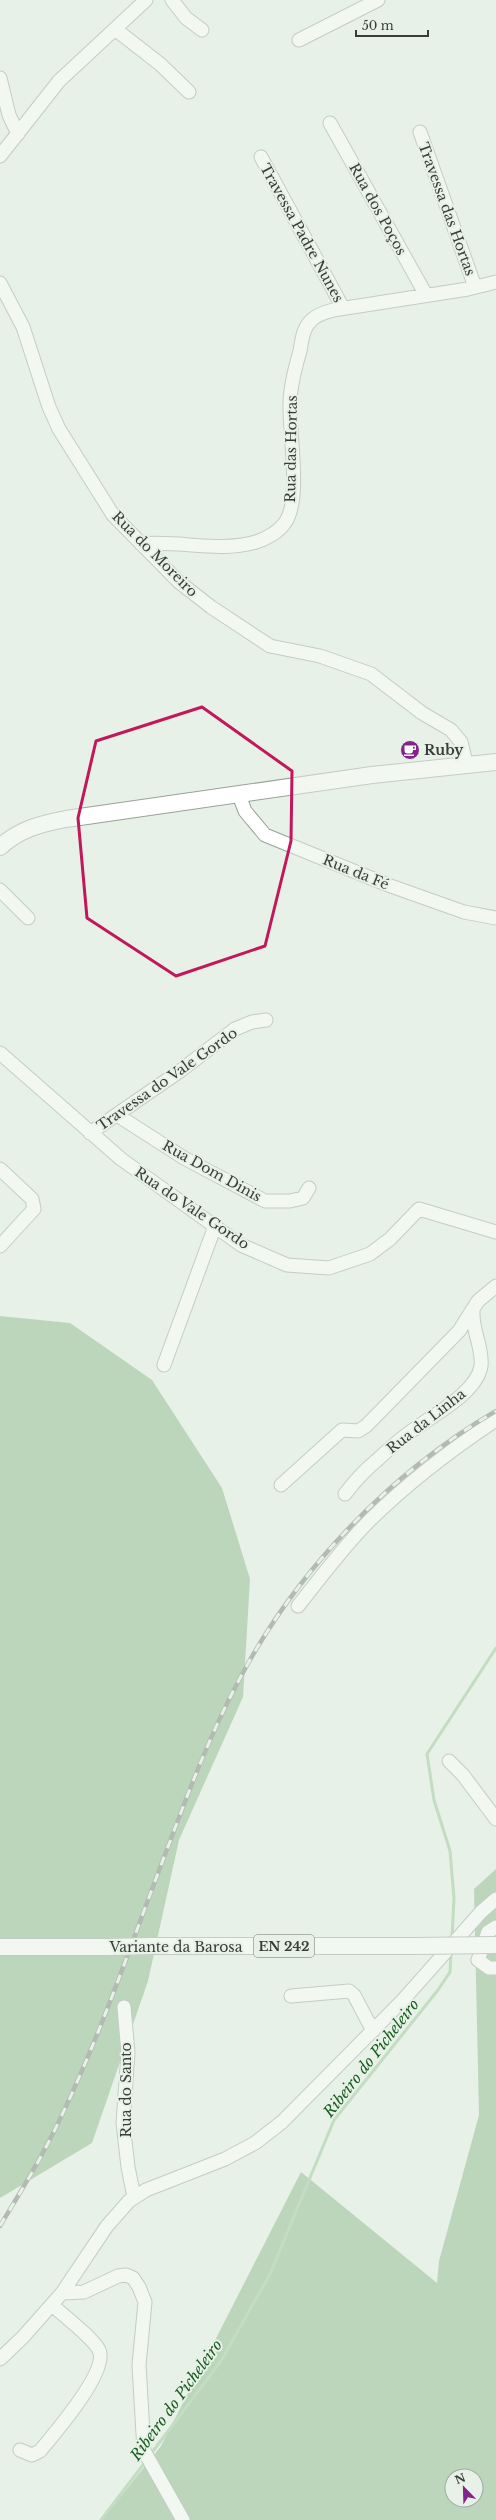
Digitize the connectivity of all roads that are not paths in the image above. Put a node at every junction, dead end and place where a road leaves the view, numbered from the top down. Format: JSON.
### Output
{"nodes":[{"id":1,"x":146,"y":0,"type":"edge"},
{"id":2,"x":172,"y":0,"type":"edge"},
{"id":3,"x":378,"y":0,"type":"edge"},
{"id":4,"x":115,"y":29,"type":"junction"},
{"id":5,"x":202,"y":30,"type":"dead end"},
{"id":6,"x":299,"y":40,"type":"dead end"},
{"id":7,"x":0,"y":78,"type":"edge"},
{"id":8,"x":189,"y":92,"type":"dead end"},
{"id":9,"x":330,"y":123,"type":"dead end"},
{"id":10,"x":420,"y":132,"type":"dead end"},
{"id":11,"x":18,"y":134,"type":"junction"},
{"id":12,"x":0,"y":156,"type":"edge"},
{"id":13,"x":261,"y":157,"type":"dead end"},
{"id":14,"x":496,"y":282,"type":"edge"},
{"id":15,"x":0,"y":283,"type":"edge"},
{"id":16,"x":475,"y":287,"type":"junction"},
{"id":17,"x":426,"y":295,"type":"junction"},
{"id":18,"x":343,"y":308,"type":"junction"},
{"id":19,"x":141,"y":544,"type":"junction"},
{"id":20,"x":496,"y":762,"type":"edge"},
{"id":21,"x":466,"y":763,"type":"junction"},
{"id":22,"x":239,"y":795,"type":"junction"},
{"id":23,"x":0,"y":847,"type":"edge"},
{"id":24,"x":0,"y":890,"type":"edge"},
{"id":25,"x":28,"y":918,"type":"dead end"},
{"id":26,"x":496,"y":918,"type":"edge"},
{"id":27,"x":266,"y":1020,"type":"dead end"},
{"id":28,"x":0,"y":1053,"type":"edge"},
{"id":29,"x":117,"y":1115,"type":"junction"},
{"id":30,"x":90,"y":1132,"type":"junction"},
{"id":31,"x":0,"y":1169,"type":"edge"},
{"id":32,"x":309,"y":1188,"type":"dead end"},
{"id":33,"x":215,"y":1226,"type":"junction"},
{"id":34,"x":496,"y":1232,"type":"edge"},
{"id":35,"x":0,"y":1246,"type":"edge"},
{"id":36,"x":496,"y":1286,"type":"edge"},
{"id":37,"x":472,"y":1312,"type":"junction"},
{"id":38,"x":164,"y":1365,"type":"dead end"},
{"id":39,"x":496,"y":1420,"type":"edge"},
{"id":40,"x":281,"y":1485,"type":"dead end"},
{"id":41,"x":345,"y":1494,"type":"dead end"},
{"id":42,"x":298,"y":1606,"type":"dead end"},
{"id":43,"x":449,"y":1761,"type":"dead end"},
{"id":44,"x":496,"y":1819,"type":"edge"},
{"id":45,"x":496,"y":1899,"type":"edge"},
{"id":46,"x":496,"y":1927,"type":"edge"},
{"id":47,"x":496,"y":1945,"type":"edge"},
{"id":48,"x":0,"y":1947,"type":"edge"},
{"id":49,"x":496,"y":1968,"type":"edge"},
{"id":50,"x":291,"y":1996,"type":"dead end"},
{"id":51,"x":124,"y":2007,"type":"dead end"},
{"id":52,"x":373,"y":2031,"type":"junction"},
{"id":53,"x":134,"y":2197,"type":"junction"},
{"id":54,"x":62,"y":2293,"type":"junction"},
{"id":55,"x":52,"y":2305,"type":"junction"},
{"id":56,"x":0,"y":2359,"type":"edge"},
{"id":57,"x":20,"y":2450,"type":"dead end"},
{"id":58,"x":183,"y":2520,"type":"edge"}],
"edges":[{"from":1,"to":4,"type":"street"},
{"from":2,"to":5,"type":"street"},
{"from":3,"to":6,"type":"street"},
{"from":4,"to":8,"type":"street"},
{"from":4,"to":11,"type":"street"},
{"from":7,"to":11,"type":"street"},
{"from":9,"to":17,"type":"street","name":"Rua dos Poços"},
{"from":10,"to":16,"type":"street","name":"Travessa das Hortas"},
{"from":11,"to":12,"type":"street"},
{"from":13,"to":18,"type":"street","name":"Travessa Padre Nunes"},
{"from":14,"to":16,"type":"street","name":"Rua das Hortas"},
{"from":15,"to":19,"type":"street","name":"Rua do Moreiro"},
{"from":16,"to":17,"type":"street","name":"Rua das Hortas"},
{"from":17,"to":18,"type":"street","name":"Rua das Hortas"},
{"from":18,"to":19,"type":"street","name":"Rua das Hortas"},
{"from":19,"to":21,"type":"street","name":"Rua do Moreiro"},
{"from":20,"to":21,"type":"main road"},
{"from":21,"to":22,"type":"main road"},
{"from":22,"to":23,"type":"main road"},
{"from":22,"to":26,"type":"street","name":"Rua da Fé"},
{"from":24,"to":25,"type":"street"},
{"from":27,"to":29,"type":"street","name":"Travessa do Vale Gordo"},
{"from":28,"to":30,"type":"street","name":"Rua do Vale Gordo"},
{"from":29,"to":30,"type":"street","name":"Travessa do Vale Gordo"},
{"from":29,"to":32,"type":"street","name":"Rua Dom Dinis"},
{"from":30,"to":33,"type":"street","name":"Rua do Vale Gordo"},
{"from":31,"to":35,"type":"street"},
{"from":33,"to":34,"type":"street","name":"Rua do Vale Gordo"},
{"from":33,"to":38,"type":"street"},
{"from":36,"to":37,"type":"street"},
{"from":37,"to":40,"type":"street"},
{"from":37,"to":41,"type":"street","name":"Rua da Linha"},
{"from":39,"to":42,"type":"street"},
{"from":43,"to":44,"type":"street"},
{"from":45,"to":52,"type":"street"},
{"from":46,"to":49,"type":"street"},
{"from":47,"to":48,"type":"main road","name":"Variante da Barosa","number":"EN 242","bridge":true},
{"from":50,"to":52,"type":"street"},
{"from":51,"to":53,"type":"street","name":"Rua do Santo"},
{"from":52,"to":53,"type":"street"},
{"from":53,"to":54,"type":"street"},
{"from":54,"to":55,"type":"street"},
{"from":54,"to":58,"type":"street"},
{"from":55,"to":56,"type":"street"},
{"from":55,"to":57,"type":"street"}]}
